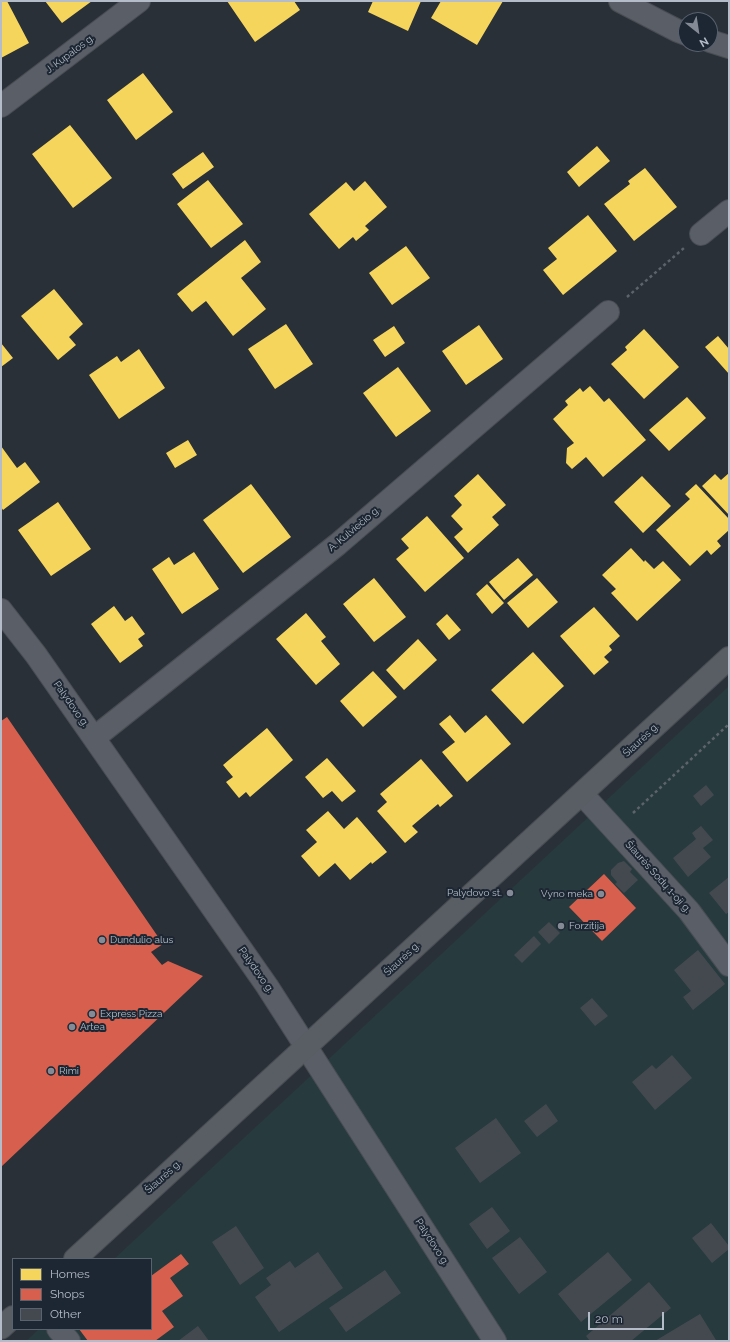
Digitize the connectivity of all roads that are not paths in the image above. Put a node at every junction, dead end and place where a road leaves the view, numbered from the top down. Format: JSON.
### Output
{"nodes":[{"id":1,"x":139,"y":1,"type":"edge"},
{"id":2,"x":620,"y":1,"type":"edge"},
{"id":3,"x":678,"y":31,"type":"edge"},
{"id":4,"x":718,"y":44,"type":"edge"},
{"id":5,"x":729,"y":47,"type":"edge"},
{"id":6,"x":1,"y":106,"type":"edge"},
{"id":7,"x":729,"y":211,"type":"edge"},
{"id":8,"x":701,"y":234,"type":"road end"},
{"id":9,"x":608,"y":312,"type":"road end"},
{"id":10,"x":1,"y":610,"type":"edge"},
{"id":11,"x":729,"y":658,"type":"edge"},
{"id":12,"x":94,"y":738,"type":"junction"},
{"id":13,"x":582,"y":794,"type":"junction"},
{"id":14,"x":729,"y":964,"type":"edge"},
{"id":15,"x":307,"y":1046,"type":"junction"},
{"id":16,"x":76,"y":1258,"type":"edge"},
{"id":17,"x":12,"y":1318,"type":"edge"},
{"id":18,"x":1,"y":1328,"type":"edge"},
{"id":19,"x":59,"y":1330,"type":"edge"},
{"id":20,"x":69,"y":1341,"type":"edge"},
{"id":21,"x":495,"y":1341,"type":"edge"}],
"edges":[{"from":1,"to":6,"type":"street","name":"J. Kupalos g."},
{"from":2,"to":3,"type":"street"},
{"from":4,"to":5,"type":"street"},
{"from":7,"to":8,"type":"street"},
{"from":9,"to":12,"type":"street","name":"A. Kulviečio g."},
{"from":10,"to":12,"type":"street","name":"Palydovo g."},
{"from":11,"to":13,"type":"main road","name":"Šiaurės g."},
{"from":12,"to":15,"type":"street","name":"Palydovo g."},
{"from":13,"to":14,"type":"street","name":"Šiaurės Sodų 1-oji g."},
{"from":13,"to":15,"type":"main road","name":"Šiaurės g."},
{"from":15,"to":16,"type":"main road","name":"Šiaurės g."},
{"from":15,"to":21,"type":"street","name":"Palydovo g."},
{"from":17,"to":18,"type":"main road"},
{"from":19,"to":20,"type":"street"}]}
